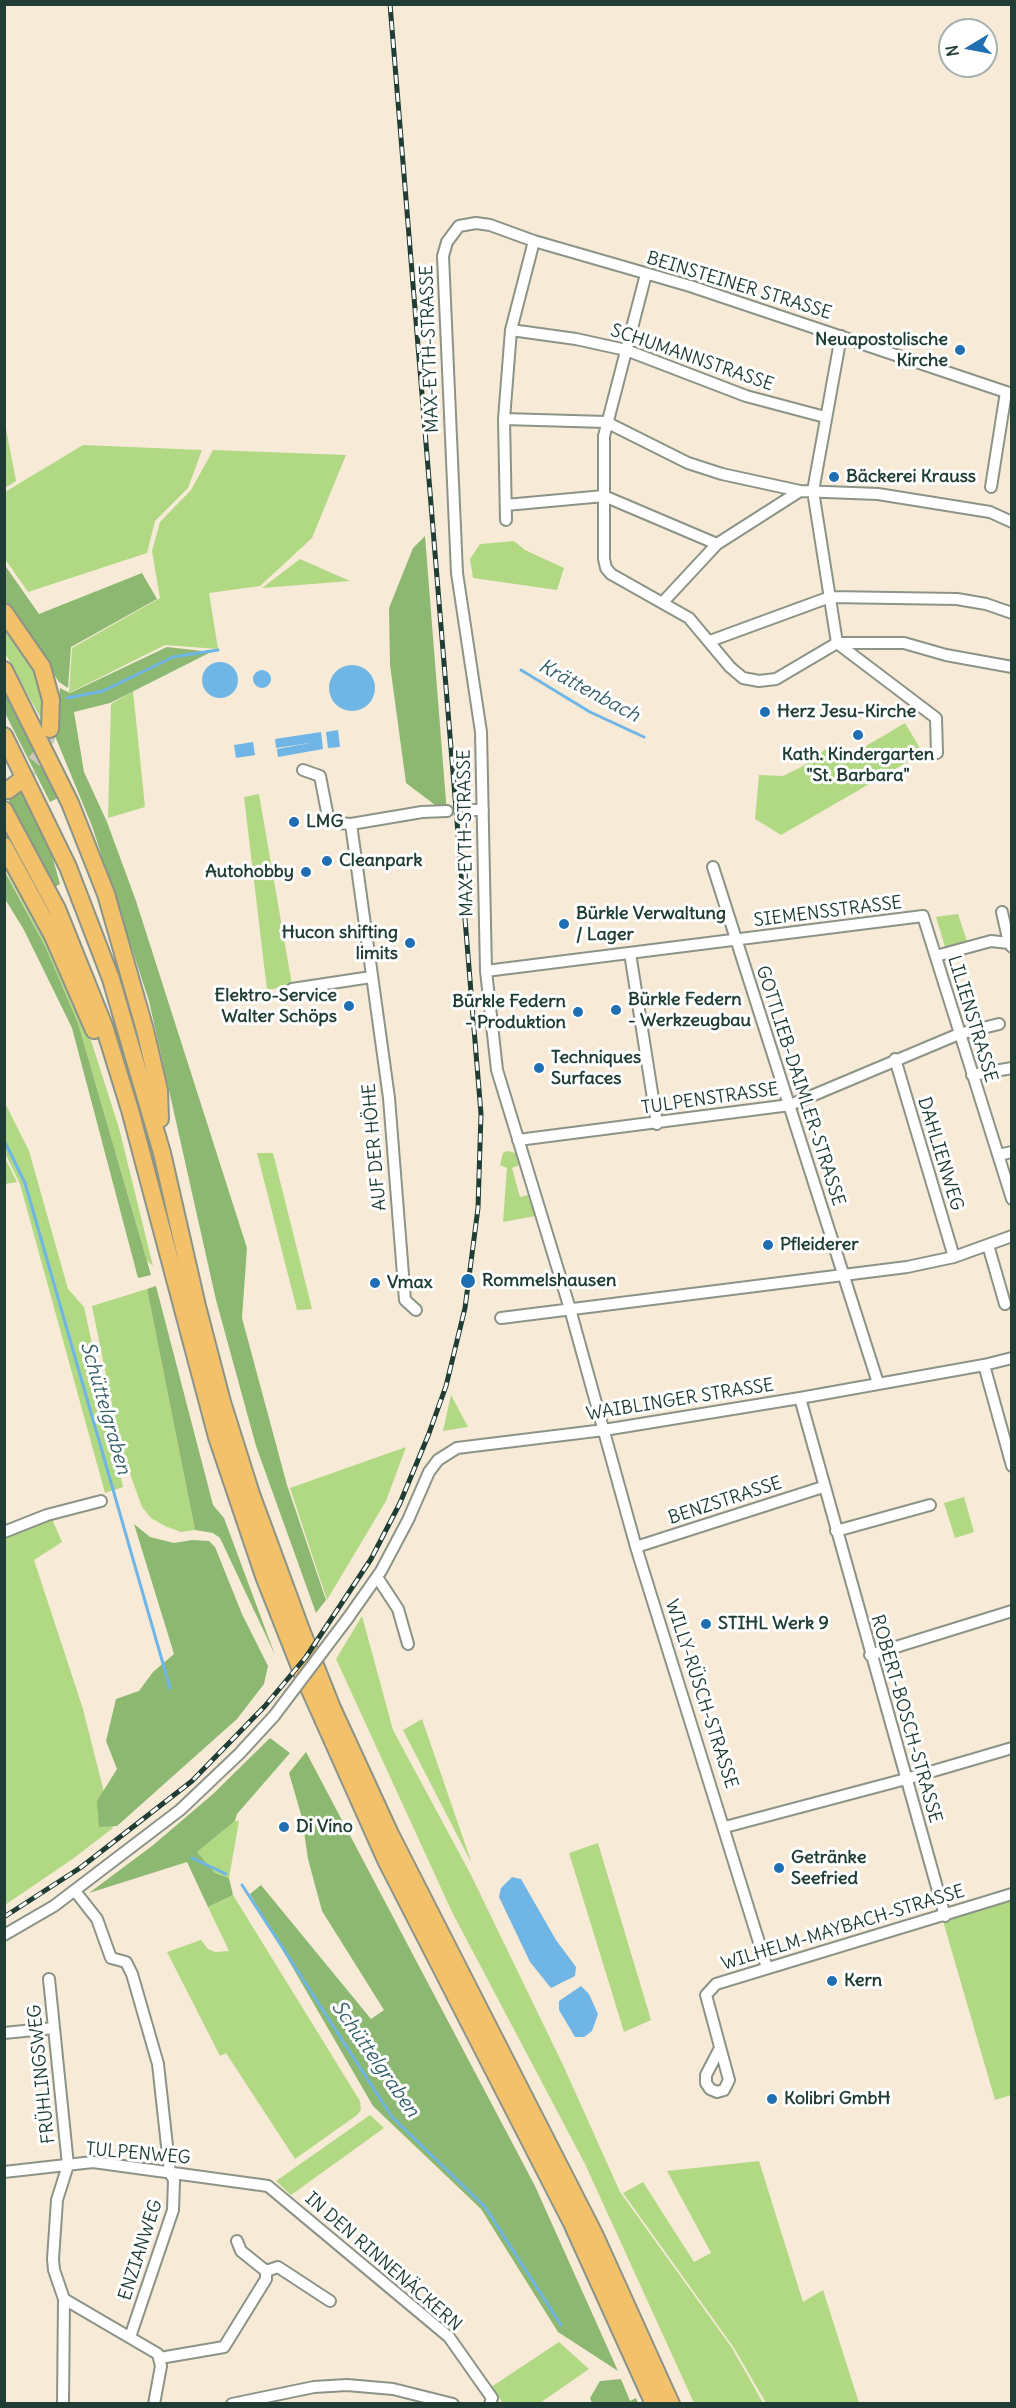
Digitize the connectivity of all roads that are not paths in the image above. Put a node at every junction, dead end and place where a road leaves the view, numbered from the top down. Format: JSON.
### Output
{"nodes":[{"id":1,"x":459,"y":226,"type":"joint"},
{"id":2,"x":534,"y":241,"type":"junction"},
{"id":3,"x":646,"y":274,"type":"junction"},
{"id":4,"x":512,"y":330,"type":"junction"},
{"id":5,"x":841,"y":336,"type":"junction"},
{"id":6,"x":626,"y":350,"type":"junction"},
{"id":7,"x":1009,"y":393,"type":"edge"},
{"id":8,"x":825,"y":417,"type":"junction"},
{"id":9,"x":504,"y":419,"type":"junction"},
{"id":10,"x":606,"y":422,"type":"junction"},
{"id":11,"x":991,"y":487,"type":"dead end"},
{"id":12,"x":800,"y":491,"type":"junction"},
{"id":13,"x":813,"y":491,"type":"junction"},
{"id":14,"x":604,"y":496,"type":"junction"},
{"id":15,"x":506,"y":506,"type":"junction"},
{"id":16,"x":506,"y":520,"type":"dead end"},
{"id":17,"x":1011,"y":522,"type":"edge"},
{"id":18,"x":717,"y":544,"type":"junction"},
{"id":19,"x":830,"y":597,"type":"junction"},
{"id":20,"x":664,"y":601,"type":"junction"},
{"id":21,"x":4,"y":612,"type":"edge"},
{"id":22,"x":1011,"y":613,"type":"edge"},
{"id":23,"x":710,"y":641,"type":"junction"},
{"id":24,"x":837,"y":643,"type":"junction"},
{"id":25,"x":1011,"y":667,"type":"edge"},
{"id":26,"x":4,"y":670,"type":"edge"},
{"id":27,"x":50,"y":729,"type":"tunnel mouth"},
{"id":28,"x":4,"y":736,"type":"edge"},
{"id":29,"x":937,"y":753,"type":"dead end"},
{"id":30,"x":303,"y":770,"type":"dead end"},
{"id":31,"x":4,"y":810,"type":"edge"},
{"id":32,"x":468,"y":810,"type":"tunnel mouth"},
{"id":33,"x":483,"y":810,"type":"junction"},
{"id":34,"x":447,"y":811,"type":"tunnel mouth"},
{"id":35,"x":351,"y":824,"type":"junction"},
{"id":36,"x":4,"y":846,"type":"edge"},
{"id":37,"x":713,"y":867,"type":"dead end"},
{"id":38,"x":1002,"y":912,"type":"dead end"},
{"id":39,"x":923,"y":916,"type":"joint"},
{"id":40,"x":736,"y":939,"type":"junction"},
{"id":41,"x":1010,"y":945,"type":"edge"},
{"id":42,"x":630,"y":953,"type":"junction"},
{"id":43,"x":936,"y":956,"type":"junction"},
{"id":44,"x":486,"y":971,"type":"junction"},
{"id":45,"x":371,"y":977,"type":"junction"},
{"id":46,"x":292,"y":989,"type":"dead end"},
{"id":47,"x":999,"y":1024,"type":"dead end"},
{"id":48,"x":959,"y":1034,"type":"junction"},
{"id":49,"x":895,"y":1059,"type":"junction"},
{"id":50,"x":1011,"y":1068,"type":"edge"},
{"id":51,"x":972,"y":1076,"type":"junction"},
{"id":52,"x":790,"y":1105,"type":"junction"},
{"id":53,"x":130,"y":1110,"type":"junction"},
{"id":54,"x":657,"y":1124,"type":"junction"},
{"id":55,"x":518,"y":1140,"type":"junction"},
{"id":56,"x":1011,"y":1152,"type":"edge"},
{"id":57,"x":162,"y":1153,"type":"junction"},
{"id":58,"x":998,"y":1155,"type":"junction"},
{"id":59,"x":1011,"y":1199,"type":"edge"},
{"id":60,"x":1011,"y":1236,"type":"edge"},
{"id":61,"x":988,"y":1245,"type":"junction"},
{"id":62,"x":954,"y":1257,"type":"junction"},
{"id":63,"x":843,"y":1274,"type":"junction"},
{"id":64,"x":1005,"y":1304,"type":"dead end"},
{"id":65,"x":570,"y":1309,"type":"junction"},
{"id":66,"x":416,"y":1310,"type":"dead end"},
{"id":67,"x":501,"y":1318,"type":"dead end"},
{"id":68,"x":1011,"y":1358,"type":"edge"},
{"id":69,"x":984,"y":1365,"type":"junction"},
{"id":70,"x":878,"y":1383,"type":"junction"},
{"id":71,"x":800,"y":1398,"type":"junction"},
{"id":72,"x":604,"y":1430,"type":"junction"},
{"id":73,"x":1011,"y":1466,"type":"edge"},
{"id":74,"x":823,"y":1487,"type":"junction"},
{"id":75,"x":101,"y":1500,"type":"dead end"},
{"id":76,"x":930,"y":1505,"type":"dead end"},
{"id":77,"x":836,"y":1531,"type":"junction"},
{"id":78,"x":4,"y":1532,"type":"edge"},
{"id":79,"x":636,"y":1547,"type":"junction"},
{"id":80,"x":377,"y":1577,"type":"junction"},
{"id":81,"x":1011,"y":1611,"type":"edge"},
{"id":82,"x":408,"y":1644,"type":"dead end"},
{"id":83,"x":870,"y":1655,"type":"junction"},
{"id":84,"x":1011,"y":1748,"type":"edge"},
{"id":85,"x":906,"y":1779,"type":"junction"},
{"id":86,"x":725,"y":1827,"type":"junction"},
{"id":87,"x":75,"y":1891,"type":"junction"},
{"id":88,"x":1011,"y":1894,"type":"edge"},
{"id":89,"x":945,"y":1916,"type":"junction"},
{"id":90,"x":4,"y":1935,"type":"edge"},
{"id":91,"x":767,"y":1968,"type":"junction"},
{"id":92,"x":49,"y":1979,"type":"dead end"},
{"id":93,"x":54,"y":2028,"type":"junction"},
{"id":94,"x":4,"y":2033,"type":"edge"},
{"id":95,"x":720,"y":2048,"type":"dead end"},
{"id":96,"x":68,"y":2165,"type":"junction"},
{"id":97,"x":4,"y":2172,"type":"edge"},
{"id":98,"x":170,"y":2173,"type":"junction"},
{"id":99,"x":268,"y":2186,"type":"joint"},
{"id":100,"x":237,"y":2241,"type":"dead end"},
{"id":101,"x":266,"y":2271,"type":"junction"},
{"id":102,"x":64,"y":2299,"type":"junction"},
{"id":103,"x":330,"y":2301,"type":"dead end"},
{"id":104,"x":130,"y":2337,"type":"junction"},
{"id":105,"x":160,"y":2358,"type":"junction"},
{"id":106,"x":654,"y":2361,"type":"junction"},
{"id":107,"x":491,"y":2401,"type":"edge"},
{"id":108,"x":63,"y":2403,"type":"edge"},
{"id":109,"x":154,"y":2403,"type":"edge"},
{"id":110,"x":232,"y":2403,"type":"edge"},
{"id":111,"x":453,"y":2403,"type":"edge"},
{"id":112,"x":654,"y":2403,"type":"edge"},
{"id":113,"x":671,"y":2403,"type":"edge"},
{"id":114,"x":680,"y":2403,"type":"edge"}],
"edges":[{"from":1,"to":2,"type":"street","name":"BEINSTEINER STRASSE"},
{"from":1,"to":33,"type":"street","name":"MAX-EYTH-STRASSE"},
{"from":2,"to":3,"type":"street","name":"BEINSTEINER STRASSE"},
{"from":2,"to":4,"type":"street"},
{"from":3,"to":5,"type":"street","name":"BEINSTEINER STRASSE"},
{"from":3,"to":6,"type":"street"},
{"from":4,"to":6,"type":"street","name":"SCHUMANNSTRASSE"},
{"from":4,"to":9,"type":"street"},
{"from":5,"to":7,"type":"street","name":"BEINSTEINER STRASSE"},
{"from":5,"to":8,"type":"street"},
{"from":6,"to":8,"type":"street","name":"SCHUMANNSTRASSE"},
{"from":6,"to":10,"type":"street"},
{"from":7,"to":11,"type":"street","name":"BEINSTEINER STRASSE"},
{"from":8,"to":13,"type":"street"},
{"from":9,"to":10,"type":"street"},
{"from":9,"to":15,"type":"street"},
{"from":10,"to":12,"type":"street"},
{"from":10,"to":14,"type":"street"},
{"from":12,"to":13,"type":"street"},
{"from":12,"to":18,"type":"street"},
{"from":13,"to":17,"type":"street"},
{"from":13,"to":19,"type":"street"},
{"from":14,"to":15,"type":"street"},
{"from":14,"to":18,"type":"street"},
{"from":14,"to":20,"type":"street"},
{"from":15,"to":16,"type":"street"},
{"from":18,"to":20,"type":"street"},
{"from":19,"to":22,"type":"street"},
{"from":19,"to":23,"type":"street"},
{"from":19,"to":24,"type":"street"},
{"from":20,"to":23,"type":"street"},
{"from":21,"to":27,"type":"highway"},
{"from":23,"to":24,"type":"street"},
{"from":24,"to":25,"type":"street"},
{"from":24,"to":29,"type":"street"},
{"from":26,"to":57,"type":"highway"},
{"from":28,"to":57,"type":"highway"},
{"from":30,"to":35,"type":"street"},
{"from":31,"to":53,"type":"highway"},
{"from":32,"to":33,"type":"street"},
{"from":33,"to":44,"type":"street","name":"MAX-EYTH-STRASSE"},
{"from":34,"to":35,"type":"street"},
{"from":35,"to":45,"type":"street","name":"AUF DER HÖHE"},
{"from":36,"to":53,"type":"highway"},
{"from":37,"to":40,"type":"street","name":"GOTTLIEB-DAIMLER-STRASSE"},
{"from":38,"to":41,"type":"street"},
{"from":39,"to":40,"type":"street","name":"SIEMENSSTRASSE"},
{"from":39,"to":43,"type":"street","name":"LILIENSTRASSE"},
{"from":40,"to":42,"type":"street","name":"SIEMENSSTRASSE"},
{"from":40,"to":52,"type":"street","name":"GOTTLIEB-DAIMLER-STRASSE"},
{"from":41,"to":43,"type":"street"},
{"from":42,"to":44,"type":"street","name":"SIEMENSSTRASSE"},
{"from":42,"to":54,"type":"street"},
{"from":43,"to":48,"type":"street","name":"LILIENSTRASSE"},
{"from":44,"to":55,"type":"street","name":"MAX-EYTH-STRASSE"},
{"from":45,"to":46,"type":"street"},
{"from":45,"to":66,"type":"street","name":"AUF DER HÖHE"},
{"from":47,"to":48,"type":"street","name":"TULPENSTRASSE"},
{"from":48,"to":49,"type":"street","name":"TULPENSTRASSE"},
{"from":48,"to":51,"type":"street","name":"LILIENSTRASSE"},
{"from":49,"to":52,"type":"street","name":"TULPENSTRASSE"},
{"from":49,"to":62,"type":"street","name":"DAHLIENWEG"},
{"from":50,"to":51,"type":"street"},
{"from":51,"to":58,"type":"street","name":"LILIENSTRASSE"},
{"from":52,"to":54,"type":"street","name":"TULPENSTRASSE"},
{"from":52,"to":63,"type":"street","name":"GOTTLIEB-DAIMLER-STRASSE"},
{"from":53,"to":112,"type":"highway"},
{"from":54,"to":55,"type":"street","name":"TULPENSTRASSE"},
{"from":55,"to":65,"type":"street","name":"MAX-EYTH-STRASSE"},
{"from":56,"to":58,"type":"street"},
{"from":57,"to":106,"type":"highway"},
{"from":58,"to":59,"type":"street","name":"LILIENSTRASSE"},
{"from":60,"to":61,"type":"street"},
{"from":61,"to":62,"type":"street"},
{"from":61,"to":64,"type":"street"},
{"from":62,"to":63,"type":"street"},
{"from":63,"to":65,"type":"street"},
{"from":63,"to":70,"type":"street","name":"GOTTLIEB-DAIMLER-STRASSE"},
{"from":65,"to":67,"type":"street"},
{"from":65,"to":72,"type":"street","name":"MAX-EYTH-STRASSE"},
{"from":68,"to":69,"type":"street","name":"WAIBLINGER STRASSE"},
{"from":69,"to":70,"type":"street","name":"WAIBLINGER STRASSE"},
{"from":69,"to":73,"type":"street"},
{"from":70,"to":71,"type":"street","name":"WAIBLINGER STRASSE"},
{"from":71,"to":72,"type":"street","name":"WAIBLINGER STRASSE"},
{"from":71,"to":74,"type":"street","name":"ROBERT-BOSCH-STRASSE"},
{"from":72,"to":79,"type":"street","name":"WILLY-RÜSCH-STRASSE"},
{"from":72,"to":80,"type":"street","name":"WAIBLINGER STRASSE"},
{"from":74,"to":77,"type":"street","name":"ROBERT-BOSCH-STRASSE"},
{"from":74,"to":79,"type":"street","name":"BENZSTRASSE"},
{"from":75,"to":78,"type":"street"},
{"from":76,"to":77,"type":"street"},
{"from":77,"to":83,"type":"street","name":"ROBERT-BOSCH-STRASSE"},
{"from":79,"to":86,"type":"street","name":"WILLY-RÜSCH-STRASSE"},
{"from":80,"to":82,"type":"street"},
{"from":80,"to":87,"type":"street","name":"WAIBLINGER STRASSE","bridge":true},
{"from":81,"to":83,"type":"street"},
{"from":83,"to":85,"type":"street","name":"ROBERT-BOSCH-STRASSE"},
{"from":84,"to":85,"type":"street"},
{"from":85,"to":86,"type":"street"},
{"from":85,"to":89,"type":"street","name":"ROBERT-BOSCH-STRASSE"},
{"from":86,"to":91,"type":"street","name":"WILLY-RÜSCH-STRASSE"},
{"from":87,"to":90,"type":"street","name":"WAIBLINGER STRASSE"},
{"from":87,"to":98,"type":"street","name":"ENZIANWEG"},
{"from":88,"to":89,"type":"street","name":"WILHELM-MAYBACH-STRASSE"},
{"from":89,"to":91,"type":"street","name":"WILHELM-MAYBACH-STRASSE"},
{"from":91,"to":95,"type":"street","name":"WILHELM-MAYBACH-STRASSE"},
{"from":92,"to":93,"type":"street","name":"FRÜHLINGSWEG"},
{"from":93,"to":94,"type":"street"},
{"from":93,"to":96,"type":"street","name":"FRÜHLINGSWEG"},
{"from":96,"to":97,"type":"street","name":"TULPENWEG"},
{"from":96,"to":98,"type":"street","name":"TULPENWEG"},
{"from":96,"to":102,"type":"street"},
{"from":98,"to":99,"type":"street","name":"TULPENWEG"},
{"from":98,"to":104,"type":"street","name":"ENZIANWEG"},
{"from":99,"to":107,"type":"street","name":"IN DEN RINNENÄCKERN"},
{"from":100,"to":101,"type":"street"},
{"from":101,"to":103,"type":"street"},
{"from":101,"to":105,"type":"street"},
{"from":102,"to":104,"type":"street"},
{"from":102,"to":108,"type":"street"},
{"from":104,"to":105,"type":"street"},
{"from":105,"to":109,"type":"street"},
{"from":106,"to":113,"type":"highway"},
{"from":106,"to":114,"type":"highway"},
{"from":110,"to":111,"type":"street"}]}
